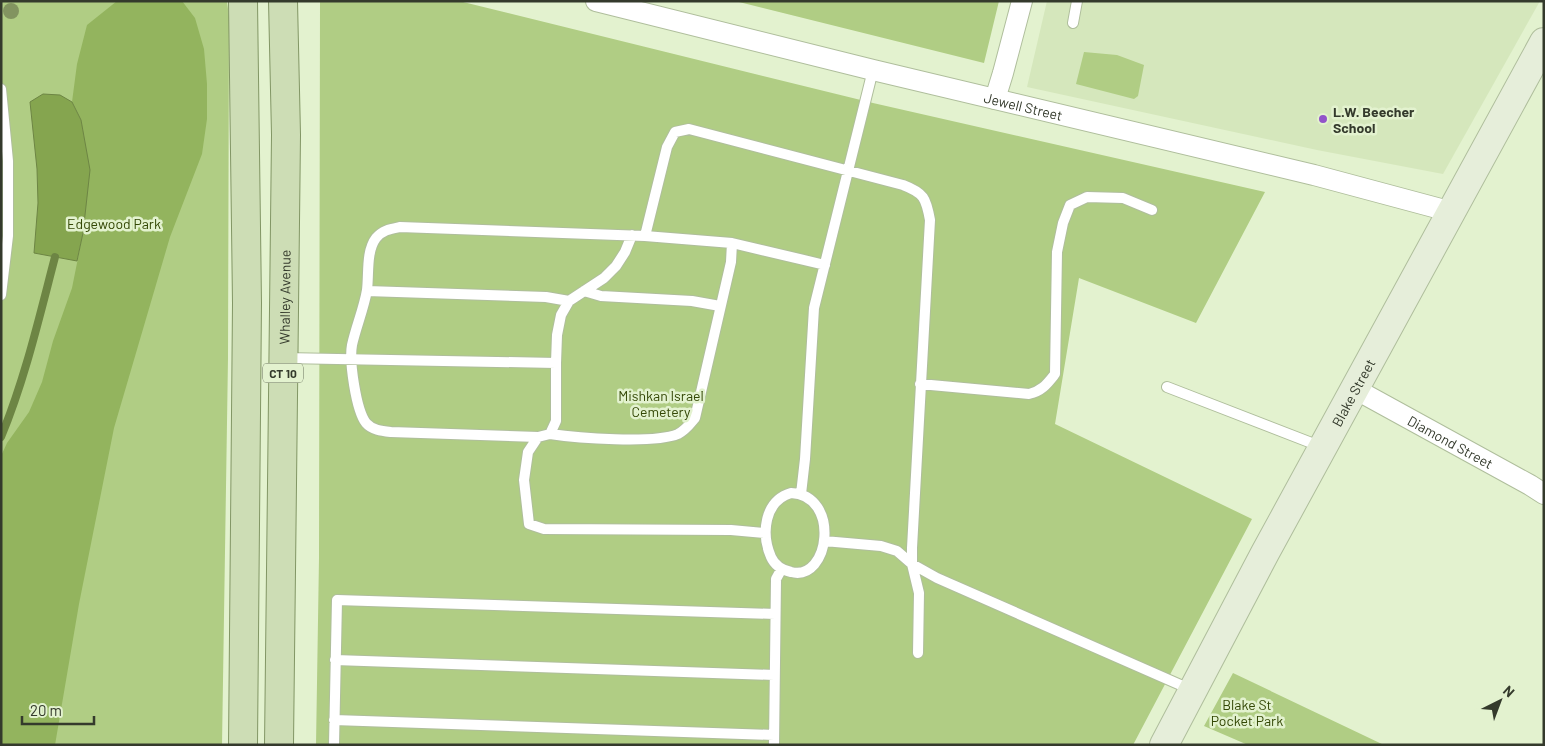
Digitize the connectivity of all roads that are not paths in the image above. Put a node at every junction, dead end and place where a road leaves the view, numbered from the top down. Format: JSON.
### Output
{"nodes":[{"id":1,"x":244,"y":1,"type":"edge"},
{"id":2,"x":283,"y":1,"type":"edge"},
{"id":3,"x":596,"y":1,"type":"edge"},
{"id":4,"x":1022,"y":1,"type":"edge"},
{"id":5,"x":1078,"y":1,"type":"edge"},
{"id":6,"x":1073,"y":24,"type":"dead end"},
{"id":7,"x":1544,"y":42,"type":"edge"},
{"id":8,"x":873,"y":70,"type":"junction"},
{"id":9,"x":1,"y":89,"type":"edge"},
{"id":10,"x":995,"y":99,"type":"junction"},
{"id":11,"x":847,"y":171,"type":"junction"},
{"id":12,"x":1152,"y":210,"type":"dead end"},
{"id":13,"x":1452,"y":212,"type":"junction"},
{"id":14,"x":632,"y":235,"type":"junction"},
{"id":15,"x":645,"y":236,"type":"junction"},
{"id":16,"x":732,"y":243,"type":"junction"},
{"id":17,"x":825,"y":264,"type":"junction"},
{"id":18,"x":584,"y":290,"type":"junction"},
{"id":19,"x":367,"y":291,"type":"junction"},
{"id":20,"x":1,"y":295,"type":"edge"},
{"id":21,"x":569,"y":301,"type":"junction"},
{"id":22,"x":720,"y":306,"type":"junction"},
{"id":23,"x":283,"y":358,"type":"junction"},
{"id":24,"x":351,"y":359,"type":"junction"},
{"id":25,"x":556,"y":363,"type":"junction"},
{"id":26,"x":920,"y":384,"type":"junction"},
{"id":27,"x":1167,"y":388,"type":"dead end"},
{"id":28,"x":1355,"y":389,"type":"junction"},
{"id":29,"x":550,"y":434,"type":"junction"},
{"id":30,"x":538,"y":437,"type":"junction"},
{"id":31,"x":1323,"y":447,"type":"junction"},
{"id":32,"x":801,"y":494,"type":"junction"},
{"id":33,"x":1544,"y":494,"type":"edge"},
{"id":34,"x":765,"y":533,"type":"junction"},
{"id":35,"x":824,"y":541,"type":"junction"},
{"id":36,"x":912,"y":564,"type":"junction"},
{"id":37,"x":781,"y":570,"type":"junction"},
{"id":38,"x":775,"y":614,"type":"junction"},
{"id":39,"x":918,"y":653,"type":"dead end"},
{"id":40,"x":335,"y":660,"type":"junction"},
{"id":41,"x":774,"y":675,"type":"junction"},
{"id":42,"x":1192,"y":690,"type":"junction"},
{"id":43,"x":334,"y":720,"type":"junction"},
{"id":44,"x":774,"y":740,"type":"edge"},
{"id":45,"x":243,"y":745,"type":"edge"},
{"id":46,"x":279,"y":745,"type":"edge"},
{"id":47,"x":334,"y":745,"type":"edge"},
{"id":48,"x":1164,"y":745,"type":"edge"}],
"edges":[{"from":1,"to":45,"type":"main road","number":"CT 10"},
{"from":2,"to":23,"type":"main road","name":"Whalley Avenue","number":"CT 10"},
{"from":3,"to":8,"type":"street","name":"Jewell Street"},
{"from":4,"to":10,"type":"street"},
{"from":5,"to":6,"type":"lane"},
{"from":7,"to":13,"type":"street","name":"Blake Street"},
{"from":8,"to":10,"type":"street","name":"Jewell Street"},
{"from":8,"to":11,"type":"lane"},
{"from":9,"to":20,"type":"lane"},
{"from":10,"to":13,"type":"street","name":"Jewell Street"},
{"from":11,"to":15,"type":"lane"},
{"from":11,"to":17,"type":"lane"},
{"from":11,"to":26,"type":"lane"},
{"from":12,"to":26,"type":"lane"},
{"from":13,"to":28,"type":"street","name":"Blake Street"},
{"from":14,"to":15,"type":"lane"},
{"from":14,"to":18,"type":"lane"},
{"from":14,"to":19,"type":"lane"},
{"from":15,"to":16,"type":"lane"},
{"from":16,"to":17,"type":"lane"},
{"from":16,"to":22,"type":"lane"},
{"from":17,"to":32,"type":"lane"},
{"from":18,"to":21,"type":"lane"},
{"from":18,"to":22,"type":"lane"},
{"from":19,"to":21,"type":"lane"},
{"from":19,"to":24,"type":"lane"},
{"from":21,"to":25,"type":"lane"},
{"from":22,"to":29,"type":"lane"},
{"from":23,"to":24,"type":"lane"},
{"from":23,"to":46,"type":"main road","name":"Whalley Avenue","number":"CT 10"},
{"from":24,"to":25,"type":"lane"},
{"from":24,"to":30,"type":"lane"},
{"from":25,"to":29,"type":"lane"},
{"from":26,"to":36,"type":"lane"},
{"from":27,"to":31,"type":"lane"},
{"from":28,"to":31,"type":"street","name":"Blake Street"},
{"from":28,"to":33,"type":"street","name":"Diamond Street"},
{"from":29,"to":30,"type":"lane"},
{"from":30,"to":34,"type":"lane"},
{"from":31,"to":42,"type":"street","name":"Blake Street"},
{"from":32,"to":34,"type":"lane"},
{"from":32,"to":35,"type":"lane"},
{"from":34,"to":37,"type":"lane"},
{"from":35,"to":36,"type":"lane"},
{"from":35,"to":37,"type":"lane"},
{"from":36,"to":39,"type":"lane"},
{"from":36,"to":42,"type":"lane"},
{"from":37,"to":38,"type":"lane"},
{"from":38,"to":40,"type":"lane"},
{"from":38,"to":41,"type":"lane"},
{"from":40,"to":41,"type":"lane"},
{"from":40,"to":43,"type":"lane"},
{"from":41,"to":44,"type":"lane"},
{"from":42,"to":48,"type":"street","name":"Blake Street"},
{"from":43,"to":44,"type":"lane"},
{"from":43,"to":47,"type":"lane"}]}
